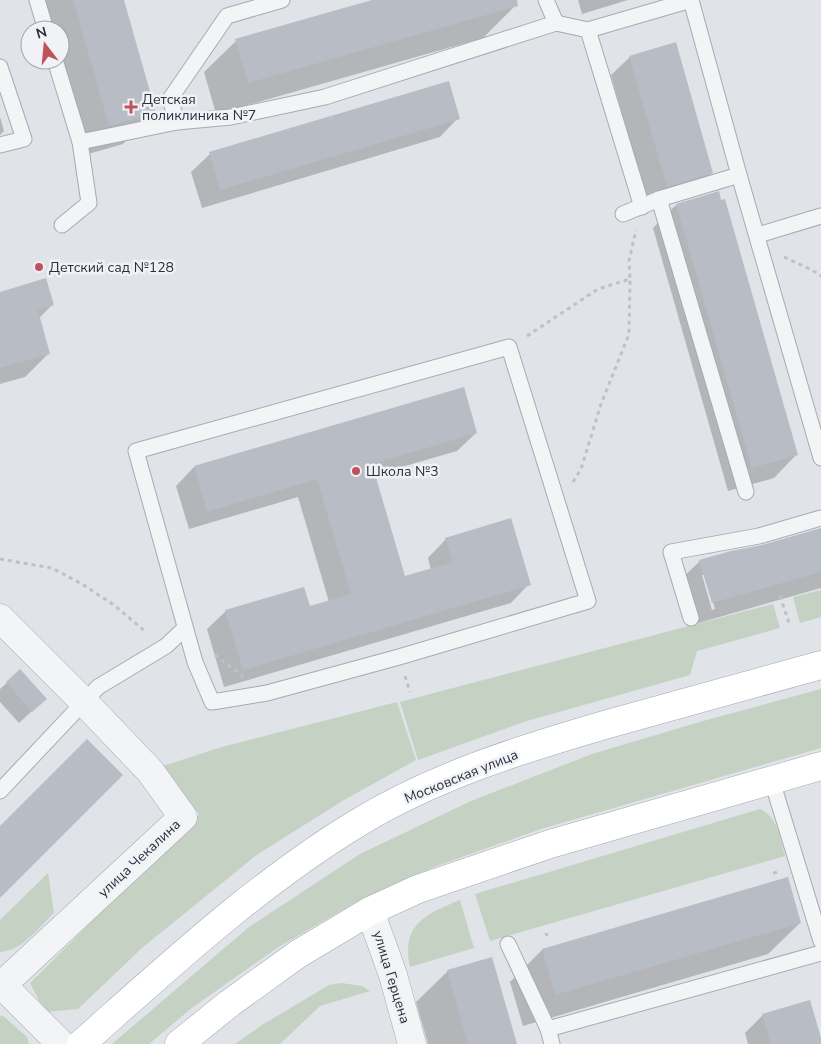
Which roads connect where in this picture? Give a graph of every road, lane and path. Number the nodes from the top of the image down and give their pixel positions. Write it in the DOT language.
graph roads {
  1 [pos="37,0"];
  2 [pos="282,0"];
  3 [pos="546,0"];
  4 [pos="691,0"];
  5 [pos="43,20"];
  6 [pos="556,23"];
  7 [pos="588,30"];
  8 [pos="0,67"];
  9 [pos="58,70"];
  10 [pos="177,122"];
  11 [pos="80,142"];
  12 [pos="0,145"];
  13 [pos="739,175"];
  14 [pos="659,200"];
  15 [pos="642,207"];
  16 [pos="623,214"];
  17 [pos="821,216"];
  18 [pos="62,225"];
  19 [pos="758,235"];
  20 [pos="821,276"];
  21 [pos="630,279"];
  22 [pos="509,347"];
  23 [pos="821,458"];
  24 [pos="746,492"];
  25 [pos="559,506"];
  26 [pos="821,518"];
  27 [pos="0,559"];
  28 [pos="780,596"];
  29 [pos="0,618"];
  30 [pos="691,618"];
  31 [pos="790,626"];
  32 [pos="185,628"];
  33 [pos="166,646"];
  34 [pos="195,662"];
  35 [pos="821,665"];
  36 [pos="267,692"];
  37 [pos="84,702"];
  38 [pos="821,766"];
  39 [pos="772,781"];
  40 [pos="0,791"];
  41 [pos="370,911"];
  42 [pos="821,941"];
  43 [pos="508,944"];
  44 [pos="821,953"];
  45 [pos="1,984"];
  46 [pos="548,1029"];
  47 [pos="62,1044"];
  48 [pos="81,1044"];
  49 [pos="179,1044"];
  50 [pos="412,1044"];
  51 [pos="552,1044"];
  1 -- 5 [label="lane"];
  2 -- 10 [label="lane"];
  3 -- 6 [label="lane"];
  4 -- 7 [label="lane"];
  4 -- 13 [label="lane"];
  6 -- 7 [label="lane"];
  6 -- 10 [label="lane"];
  7 -- 15 [label="lane"];
  8 -- 12 [label="lane"];
  9 -- 11 [label="lane"];
  10 -- 11 [label="lane"];
  11 -- 18 [label="lane"];
  13 -- 14 [label="lane"];
  13 -- 19 [label="lane"];
  14 -- 15 [label="lane"];
  14 -- 24 [label="lane"];
  15 -- 16 [label="lane"];
  15 -- 21 [label="path"];
  17 -- 19 [label="lane"];
  19 -- 20 [label="path"];
  19 -- 23 [label="lane"];
  21 -- 22 [label="path"];
  21 -- 25 [label="path"];
  22 -- 25 [label="lane"];
  22 -- 32 [label="lane"];
  25 -- 36 [label="lane"];
  26 -- 30 [label="lane"];
  27 -- 33 [label="path"];
  28 -- 31 [label="path"];
  29 -- 37 [label="street, улица Чекалина"];
  32 -- 33 [label="lane"];
  32 -- 34 [label="lane"];
  33 -- 37 [label="lane"];
  34 -- 36 [label="path"];
  34 -- 36 [label="lane"];
  35 -- 48 [label="main road, Московская улица"];
  37 -- 40 [label="lane"];
  37 -- 45 [label="street, улица Чекалина"];
  38 -- 39 [label="main road"];
  39 -- 41 [label="main road"];
  39 -- 42 [label="lane"];
  41 -- 49 [label="main road"];
  41 -- 50 [label="street, улица Герцена"];
  43 -- 46 [label="lane"];
  44 -- 46 [label="lane"];
  45 -- 47 [label="street, улица Чекалина"];
  46 -- 51 [label="lane"];
}
